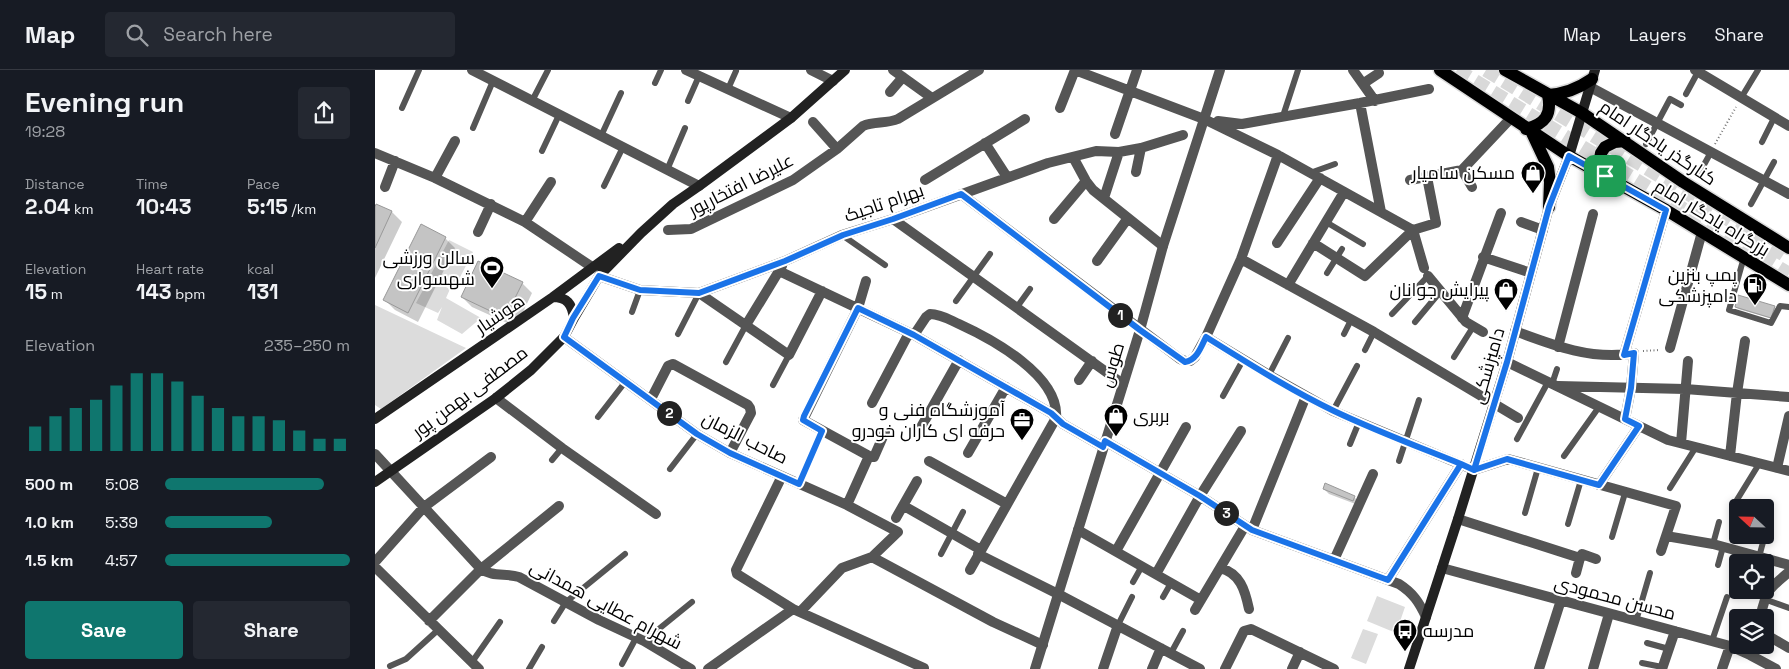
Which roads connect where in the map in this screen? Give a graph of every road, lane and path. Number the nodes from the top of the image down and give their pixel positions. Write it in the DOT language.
graph roads {
  1 [pos="419,70"];
  2 [pos="472,70"];
  3 [pos="548,70"];
  4 [pos="661,70"];
  5 [pos="686,70"];
  6 [pos="811,70"];
  7 [pos="845,70"];
  8 [pos="893,70"];
  9 [pos="979,70"];
  10 [pos="1075,70"];
  11 [pos="1137,70"];
  12 [pos="1219,70"];
  13 [pos="1298,70"];
  14 [pos="1353,70"];
  15 [pos="1440,70"];
  16 [pos="1505,70"];
  17 [pos="1697,70"];
  18 [pos="1758,70"];
  19 [pos="736,71"];
  20 [pos="1379,73"];
  21 [pos="699,76"];
  22 [pos="903,77"];
  23 [pos="1592,79"];
  24 [pos="493,81"];
  25 [pos="833,81"];
  26 [pos="655,83"];
  27 [pos="1364,84"];
  28 [pos="728,89"];
  29 [pos="1429,89"];
  30 [pos="1130,91"];
  31 [pos="890,92"];
  32 [pos="621,94"];
  33 [pos="1686,94"];
  34 [pos="1548,95"];
  35 [pos="932,98"];
  36 [pos="1741,98"];
  37 [pos="1375,100"];
  38 [pos="532,101"];
  39 [pos="688,101"];
  40 [pos="1360,103"];
  41 [pos="1681,106"];
  42 [pos="402,108"];
  43 [pos="1060,108"];
  44 [pos="1583,113"];
  45 [pos="559,114"];
  46 [pos="1283,116"];
  47 [pos="791,118"];
  48 [pos="1511,118"];
  49 [pos="1774,118"];
  50 [pos="1025,119"];
  51 [pos="1205,119"];
  52 [pos="813,122"];
  53 [pos="1657,123"];
  54 [pos="1789,126"];
  55 [pos="473,128"];
  56 [pos="685,128"];
  57 [pos="1529,131"];
  58 [pos="1115,134"];
  59 [pos="1183,135"];
  60 [pos="601,136"];
  61 [pos="455,141"];
  62 [pos="1625,141"];
  63 [pos="1762,142"];
  64 [pos="985,143"];
  65 [pos="1645,144"];
  66 [pos="623,147"];
  67 [pos="1141,148"];
  68 [pos="837,149"];
  69 [pos="542,151"];
  70 [pos="1119,152"];
  71 [pos="1711,152"];
  72 [pos="375,153"];
  73 [pos="1277,154"];
  74 [pos="1073,156"];
  75 [pos="1569,156"];
  76 [pos="395,161"];
  77 [pos="1774,162"];
  78 [pos="1335,164"];
  79 [pos="667,170"];
  80 [pos="1462,170"];
  81 [pos="1136,172"];
  82 [pos="1700,172"];
  83 [pos="1310,173"];
  84 [pos="1605,176"];
  85 [pos="1007,177"];
  86 [pos="1427,177"];
  87 [pos="435,178"];
  88 [pos="1320,178"];
  89 [pos="925,180"];
  90 [pos="1410,180"];
  91 [pos="1764,180"];
  92 [pos="1086,181"];
  93 [pos="551,182"];
  94 [pos="603,186"];
  95 [pos="699,186"];
  96 [pos="385,187"];
  97 [pos="1472,187"];
  98 [pos="1344,192"];
  99 [pos="961,194"];
  100 [pos="1789,194"];
  101 [pos="1104,198"];
  102 [pos="491,204"];
  103 [pos="1751,204"];
  104 [pos="1549,207"];
  105 [pos="1666,210"];
  106 [pos="1381,212"];
  107 [pos="1501,213"];
  108 [pos="1593,214"];
  109 [pos="1128,218"];
  110 [pos="893,219"];
  111 [pos="1054,219"];
  112 [pos="525,222"];
  113 [pos="1326,222"];
  114 [pos="1521,222"];
  115 [pos="668,230"];
  116 [pos="1413,230"];
  117 [pos="1543,230"];
  118 [pos="478,232"];
  119 [pos="1702,232"];
  120 [pos="843,235"];
  121 [pos="1313,243"];
  122 [pos="1277,244"];
  123 [pos="1363,244"];
  124 [pos="1163,246"];
  125 [pos="1342,248"];
  126 [pos="1789,248"];
  127 [pos="990,254"];
  128 [pos="1483,257"];
  129 [pos="1744,257"];
  130 [pos="1336,258"];
  131 [pos="1241,259"];
  132 [pos="785,261"];
  133 [pos="1097,261"];
  134 [pos="885,265"];
  135 [pos="595,271"];
  136 [pos="779,271"];
  137 [pos="1426,272"];
  138 [pos="1327,273"];
  139 [pos="1531,273"];
  140 [pos="974,277"];
  141 [pos="866,281"];
  142 [pos="1288,285"];
  143 [pos="1789,285"];
  144 [pos="1030,289"];
  145 [pos="640,290"];
  146 [pos="822,291"];
  147 [pos="1440,292"];
  148 [pos="699,293"];
  149 [pos="553,297"];
  150 [pos="957,301"];
  151 [pos="1017,307"];
  152 [pos="1789,307"];
  153 [pos="858,308"];
  154 [pos="632,312"];
  155 [pos="1392,314"];
  156 [pos="573,318"];
  157 [pos="1462,318"];
  158 [pos="1351,320"];
  159 [pos="1415,322"];
  160 [pos="746,325"];
  161 [pos="1473,327"];
  162 [pos="1140,330"];
  163 [pos="1515,331"];
  164 [pos="1374,332"];
  165 [pos="1483,332"];
  166 [pos="679,334"];
  167 [pos="911,334"];
  168 [pos="1344,334"];
  169 [pos="564,337"];
  170 [pos="1206,337"];
  171 [pos="1288,338"];
  172 [pos="1745,341"];
  173 [pos="1512,343"];
  174 [pos="1558,347"];
  175 [pos="1670,348"];
  176 [pos="1365,350"];
  177 [pos="1629,354"];
  178 [pos="789,355"];
  179 [pos="1454,358"];
  180 [pos="959,360"];
  181 [pos="1243,360"];
  182 [pos="1092,361"];
  183 [pos="1688,361"];
  184 [pos="726,362"];
  185 [pos="1507,362"];
  186 [pos="1357,366"];
  187 [pos="1557,369"];
  188 [pos="1269,376"];
  189 [pos="1079,380"];
  190 [pos="626,381"];
  191 [pos="1123,384"];
  192 [pos="1551,384"];
  193 [pos="773,385"];
  194 [pos="1006,387"];
  195 [pos="1631,388"];
  196 [pos="1685,389"];
  197 [pos="1737,393"];
  198 [pos="1223,396"];
  199 [pos="1306,396"];
  200 [pos="1789,397"];
  201 [pos="496,398"];
  202 [pos="651,399"];
  203 [pos="1419,400"];
  204 [pos="872,403"];
  205 [pos="1494,403"];
  206 [pos="1599,407"];
  207 [pos="1333,411"];
  208 [pos="1789,416"];
  209 [pos="598,417"];
  210 [pos="1056,418"];
  211 [pos="1518,418"];
  212 [pos="375,419"];
  213 [pos="1625,419"];
  214 [pos="1359,422"];
  215 [pos="1639,426"];
  216 [pos="1187,427"];
  217 [pos="920,429"];
  218 [pos="822,431"];
  219 [pos="1241,431"];
  220 [pos="885,432"];
  221 [pos="697,434"];
  222 [pos="1517,439"];
  223 [pos="1406,442"];
  224 [pos="1681,443"];
  225 [pos="1104,444"];
  226 [pos="1350,444"];
  227 [pos="1696,447"];
  228 [pos="563,448"];
  229 [pos="730,453"];
  230 [pos="375,454"];
  231 [pos="967,454"];
  232 [pos="869,456"];
  233 [pos="1564,456"];
  234 [pos="1730,456"];
  235 [pos="491,457"];
  236 [pos="553,460"];
  237 [pos="1399,461"];
  238 [pos="929,462"];
  239 [pos="1461,464"];
  240 [pos="1759,464"];
  241 [pos="1538,468"];
  242 [pos="1777,468"];
  243 [pos="669,469"];
  244 [pos="391,470"];
  245 [pos="1474,470"];
  246 [pos="1161,472"];
  247 [pos="1789,472"];
  248 [pos="1373,474"];
  249 [pos="782,476"];
  250 [pos="917,480"];
  251 [pos="1581,480"];
  252 [pos="375,482"];
  253 [pos="799,484"];
  254 [pos="1599,485"];
  255 [pos="1669,488"];
  256 [pos="1625,492"];
  257 [pos="1200,496"];
  258 [pos="1737,499"];
  259 [pos="1007,504"];
  260 [pos="847,505"];
  261 [pos="559,506"];
  262 [pos="904,506"];
  263 [pos="424,507"];
  264 [pos="963,512"];
  265 [pos="1525,513"];
  266 [pos="655,514"];
  267 [pos="896,518"];
  268 [pos="1458,519"];
  269 [pos="1719,522"];
  270 [pos="1568,524"];
  271 [pos="1249,528"];
  272 [pos="1078,530"];
  273 [pos="952,534"];
  274 [pos="1666,536"];
  275 [pos="1612,537"];
  276 [pos="1718,545"];
  277 [pos="1661,550"];
  278 [pos="1116,551"];
  279 [pos="980,552"];
  280 [pos="625,554"];
  281 [pos="941,554"];
  282 [pos="1749,554"];
  283 [pos="872,557"];
  284 [pos="1580,558"];
  285 [pos="1596,559"];
  286 [pos="1334,560"];
  287 [pos="1774,561"];
  288 [pos="375,562"];
  289 [pos="1718,565"];
  290 [pos="1789,565"];
  291 [pos="1142,566"];
  292 [pos="375,567"];
  293 [pos="1220,568"];
  294 [pos="1442,568"];
  295 [pos="481,569"];
  296 [pos="970,570"];
  297 [pos="1789,572"];
  298 [pos="1576,573"];
  299 [pos="1650,573"];
  300 [pos="1155,574"];
  301 [pos="1388,580"];
  302 [pos="1133,582"];
  303 [pos="1171,583"];
  304 [pos="1774,585"];
  305 [pos="1058,594"];
  306 [pos="1132,597"];
  307 [pos="1163,597"];
  308 [pos="1727,597"];
  309 [pos="1764,599"];
  310 [pos="1201,600"];
  311 [pos="1561,600"];
  312 [pos="565,602"];
  313 [pos="692,602"];
  314 [pos="1249,608"];
  315 [pos="1789,608"];
  316 [pos="1762,609"];
  317 [pos="1195,610"];
  318 [pos="796,611"];
  319 [pos="1609,614"];
  320 [pos="1426,617"];
  321 [pos="429,621"];
  322 [pos="554,621"];
  323 [pos="1636,621"];
  324 [pos="500,622"];
  325 [pos="1118,625"];
  326 [pos="438,630"];
  327 [pos="1183,631"];
  328 [pos="1675,631"];
  329 [pos="1774,639"];
  330 [pos="640,640"];
  331 [pos="1712,641"];
  332 [pos="1647,643"];
  333 [pos="1043,645"];
  334 [pos="1729,646"];
  335 [pos="542,647"];
  336 [pos="1161,648"];
  337 [pos="1789,648"];
  338 [pos="1669,649"];
  339 [pos="1729,649"];
  340 [pos="1301,652"];
  341 [pos="1171,654"];
  342 [pos="1757,654"];
  343 [pos="1642,663"];
  344 [pos="623,664"];
  345 [pos="390,666"];
  346 [pos="477,667"];
  347 [pos="925,668"];
  348 [pos="1195,668"];
  349 [pos="1662,668"];
  350 [pos="529,669"];
  351 [pos="691,669"];
  352 [pos="708,669"];
  353 [pos="1035,669"];
  354 [pos="1103,669"];
  355 [pos="1152,669"];
  356 [pos="1225,669"];
  357 [pos="1292,669"];
  358 [pos="1333,669"];
  359 [pos="1409,669"];
  360 [pos="1539,669"];
  361 [pos="1593,669"];
  362 [pos="1722,669"];
  363 [pos="1776,669"];
  1 -- 42 [label="lane"];
  2 -- 24 [label="street"];
  3 -- 38 [label="lane"];
  4 -- 26 [label="lane"];
  5 -- 21 [label="street"];
  6 -- 25 [label="street"];
  7 -- 25 [label="main road, هوشیار"];
  8 -- 22 [label="street"];
  9 -- 35 [label="street, علیرضا افتخارپور"];
  10 -- 30 [label="street"];
  10 -- 43 [label="street"];
  11 -- 30 [label="street"];
  12 -- 51 [label="street, طوس"];
  13 -- 46 [label="lane"];
  14 -- 27 [label="street"];
  15 -- 48 [label="main road, بزرگراه یادگار امام"];
  16 -- 34 [label="main road, کنارگذر یادگار امام"];
  17 -- 33 [label="lane"];
  17 -- 36 [label="street"];
  18 -- 36 [label="lane"];
  19 -- 28 [label="lane"];
  20 -- 27 [label="street"];
  21 -- 28 [label="street"];
  21 -- 39 [label="lane"];
  22 -- 31 [label="street"];
  22 -- 35 [label="street"];
  23 -- 34 [label="main road"];
  23 -- 44 [label="main road, دامپزشکی"];
  23 -- 53 [label="street"];
  24 -- 38 [label="street"];
  24 -- 55 [label="lane"];
  25 -- 47 [label="main road, هوشیار"];
  27 -- 37 [label="street"];
  28 -- 47 [label="street"];
  29 -- 37 [label="street"];
  30 -- 51 [label="street"];
  30 -- 58 [label="street"];
  32 -- 60 [label="lane"];
  34 -- 44 [label="main road, کنارگذر یادگار امام"];
  34 -- 57 [label="main road"];
  35 -- 68 [label="street, علیرضا افتخارپور"];
  36 -- 49 [label="street"];
  36 -- 71 [label="path"];
  37 -- 40 [label="street"];
  38 -- 45 [label="street"];
  40 -- 46 [label="street"];
  40 -- 106 [label="street"];
  41 -- 53 [label="lane"];
  44 -- 62 [label="main road, کنارگذر یادگار امام"];
  44 -- 75 [label="main road, دامپزشکی"];
  45 -- 60 [label="street"];
  45 -- 69 [label="lane"];
  46 -- 51 [label="street"];
  47 -- 95 [label="main road, هوشیار"];
  48 -- 57 [label="main road, بزرگراه یادگار امام"];
  48 -- 80 [label="street"];
  49 -- 54 [label="street"];
  49 -- 63 [label="lane"];
  50 -- 64 [label="street"];
  51 -- 73 [label="street"];
  51 -- 124 [label="street, طوس"];
  52 -- 68 [label="street"];
  53 -- 65 [label="lane"];
  53 -- 71 [label="street"];
  56 -- 79 [label="lane"];
  57 -- 75 [label="main road, بزرگراه یادگار امام"];
  57 -- 104 [label="main road"];
  59 -- 67 [label="street, بهرام تاجیک"];
  60 -- 66 [label="street"];
  61 -- 87 [label="street"];
  62 -- 84 [label="main road"];
  62 -- 126 [label="main road, کنارگذر یادگار امام"];
  64 -- 85 [label="street"];
  64 -- 89 [label="street"];
  66 -- 79 [label="street"];
  66 -- 94 [label="lane"];
  67 -- 70 [label="street, بهرام تاجیک"];
  67 -- 81 [label="street"];
  68 -- 115 [label="street, علیرضا افتخارپور"];
  70 -- 74 [label="street, بهرام تاجیک"];
  70 -- 101 [label="street"];
  71 -- 82 [label="lane"];
  71 -- 91 [label="street"];
  72 -- 76 [label="street, بهرام تاجیک"];
  73 -- 83 [label="street"];
  73 -- 131 [label="street"];
  74 -- 85 [label="street, بهرام تاجیک"];
  74 -- 92 [label="street"];
  75 -- 84 [label="main road, بزرگراه یادگار امام"];
  75 -- 104 [label="main road, دامپزشکی"];
  76 -- 87 [label="street, بهرام تاجیک"];
  76 -- 96 [label="street"];
  77 -- 91 [label="lane"];
  78 -- 83 [label="lane"];
  79 -- 95 [label="street"];
  80 -- 86 [label="street"];
  80 -- 97 [label="street"];
  83 -- 88 [label="street"];
  84 -- 105 [label="main road, بزرگراه یادگار امام"];
  85 -- 99 [label="street, بهرام تاجیک"];
  86 -- 90 [label="street"];
  86 -- 116 [label="street"];
  87 -- 102 [label="street, بهرام تاجیک"];
  88 -- 98 [label="street"];
  88 -- 122 [label="street"];
  91 -- 100 [label="street"];
  91 -- 103 [label="lane"];
  92 -- 101 [label="street"];
  92 -- 111 [label="street"];
  93 -- 112 [label="street"];
  95 -- 135 [label="main road, هوشیار"];
  98 -- 106 [label="street"];
  98 -- 113 [label="street"];
  99 -- 110 [label="street, بهرام تاجیک"];
  99 -- 162 [label="street"];
  101 -- 109 [label="street"];
  102 -- 112 [label="street, بهرام تاجیک"];
  102 -- 118 [label="street"];
  104 -- 117 [label="main road, دامپزشکی"];
  105 -- 119 [label="main road, بزرگراه یادگار امام"];
  105 -- 177 [label="street"];
  106 -- 116 [label="street"];
  107 -- 128 [label="street"];
  108 -- 174 [label="street"];
  109 -- 124 [label="street"];
  109 -- 133 [label="street"];
  110 -- 120 [label="street, بهرام تاجیک"];
  110 -- 140 [label="street"];
  112 -- 135 [label="street, بهرام تاجیک"];
  113 -- 121 [label="street"];
  113 -- 123 [label="lane"];
  114 -- 117 [label="street"];
  116 -- 130 [label="street"];
  116 -- 137 [label="street"];
  117 -- 139 [label="main road, دامپزشکی"];
  119 -- 129 [label="main road, بزرگراه یادگار امام"];
  119 -- 175 [label="street"];
  120 -- 132 [label="street, بهرام تاجیک"];
  120 -- 134 [label="lane"];
  121 -- 130 [label="street"];
  121 -- 142 [label="street"];
  124 -- 162 [label="street, طوس"];
  125 -- 130 [label="lane"];
  127 -- 140 [label="lane"];
  128 -- 139 [label="street"];
  128 -- 157 [label="street"];
  129 -- 143 [label="main road, بزرگراه یادگار امام"];
  129 -- 152 [label="lane"];
  130 -- 138 [label="lane"];
  131 -- 142 [label="street"];
  131 -- 170 [label="street"];
  132 -- 136 [label="street"];
  132 -- 148 [label="street, بهرام تاجیک"];
  135 -- 145 [label="street, بهرام تاجیک"];
  135 -- 149 [label="main road, هوشیار"];
  135 -- 156 [label="main road, مصطفی بهمن پور"];
  136 -- 146 [label="street"];
  136 -- 160 [label="street"];
  137 -- 147 [label="street"];
  137 -- 155 [label="lane"];
  139 -- 163 [label="main road, دامپزشکی"];
  140 -- 150 [label="lane"];
  140 -- 151 [label="street"];
  141 -- 153 [label="street"];
  142 -- 158 [label="street"];
  144 -- 151 [label="lane"];
  145 -- 148 [label="street, بهرام تاجیک"];
  145 -- 154 [label="lane"];
  146 -- 153 [label="street"];
  146 -- 178 [label="street"];
  147 -- 157 [label="street"];
  147 -- 159 [label="lane"];
  148 -- 160 [label="street"];
  148 -- 166 [label="lane"];
  149 -- 156 [label="main road"];
  149 -- 212 [label="main road, هوشیار"];
  151 -- 182 [label="street"];
  153 -- 167 [label="street"];
  153 -- 218 [label="street"];
  156 -- 169 [label="main road, مصطفی بهمن پور"];
  157 -- 161 [label="street"];
  158 -- 164 [label="street"];
  158 -- 168 [label="lane"];
  160 -- 178 [label="street"];
  160 -- 184 [label="lane"];
  161 -- 165 [label="street"];
  161 -- 179 [label="lane"];
  162 -- 170 [label="street"];
  162 -- 191 [label="street, طوس"];
  163 -- 173 [label="main road, دامپزشکی"];
  163 -- 174 [label="street"];
  164 -- 176 [label="lane"];
  164 -- 205 [label="street"];
  165 -- 173 [label="path"];
  167 -- 180 [label="street"];
  167 -- 204 [label="street"];
  167 -- 210 [label="street"];
  169 -- 190 [label="street, صاحب الزمان"];
  169 -- 201 [label="main road, مصطفی بهمن پور"];
  170 -- 181 [label="street"];
  171 -- 188 [label="lane"];
  172 -- 197 [label="street"];
  173 -- 185 [label="main road, دامپزشکی"];
  174 -- 177 [label="street"];
  175 -- 177 [label="path"];
  177 -- 195 [label="street"];
  178 -- 193 [label="lane"];
  180 -- 194 [label="street"];
  180 -- 217 [label="street"];
  181 -- 188 [label="street"];
  181 -- 198 [label="lane"];
  182 -- 189 [label="street"];
  182 -- 191 [label="street"];
  183 -- 196 [label="street"];
  185 -- 192 [label="street"];
  185 -- 205 [label="main road, دامپزشکی"];
  186 -- 207 [label="lane"];
  187 -- 192 [label="lane"];
  188 -- 199 [label="street"];
  190 -- 202 [label="street, صاحب الزمان"];
  190 -- 209 [label="lane"];
  191 -- 225 [label="street, طوس"];
  192 -- 195 [label="street"];
  192 -- 206 [label="street"];
  192 -- 222 [label="lane"];
  194 -- 210 [label="street"];
  194 -- 231 [label="street"];
  195 -- 196 [label="street"];
  195 -- 213 [label="street"];
  196 -- 197 [label="street"];
  196 -- 224 [label="street"];
  197 -- 200 [label="street"];
  197 -- 234 [label="street"];
  199 -- 207 [label="street"];
  199 -- 271 [label="street"];
  201 -- 228 [label="street"];
  201 -- 244 [label="main road, مصطفی بهمن پور"];
  202 -- 221 [label="street, صاحب الزمان"];
  202 -- 229 [label="street"];
  203 -- 223 [label="lane"];
  205 -- 211 [label="street"];
  205 -- 245 [label="main road, دامپزشکی"];
  206 -- 213 [label="street"];
  206 -- 233 [label="lane"];
  207 -- 214 [label="street"];
  208 -- 242 [label="street"];
  210 -- 225 [label="street"];
  210 -- 259 [label="street"];
  213 -- 215 [label="street"];
  214 -- 223 [label="street"];
  214 -- 226 [label="lane"];
  215 -- 224 [label="street"];
  215 -- 254 [label="street"];
  216 -- 246 [label="street"];
  218 -- 232 [label="street"];
  218 -- 253 [label="lane"];
  219 -- 257 [label="street"];
  220 -- 232 [label="street"];
  221 -- 229 [label="street, صاحب الزمان"];
  221 -- 243 [label="lane"];
  223 -- 237 [label="lane"];
  223 -- 239 [label="street"];
  224 -- 227 [label="street"];
  225 -- 246 [label="street"];
  225 -- 272 [label="street, طوس"];
  227 -- 234 [label="street"];
  227 -- 255 [label="lane"];
  228 -- 236 [label="lane"];
  228 -- 266 [label="street"];
  229 -- 249 [label="street, صاحب الزمان"];
  230 -- 244 [label="street"];
  232 -- 260 [label="street"];
  234 -- 240 [label="street"];
  235 -- 263 [label="street"];
  238 -- 259 [label="street"];
  239 -- 245 [label="street"];
  239 -- 301 [label="street"];
  240 -- 242 [label="street"];
  240 -- 258 [label="lane"];
  241 -- 245 [label="street"];
  241 -- 251 [label="street"];
  241 -- 265 [label="lane"];
  242 -- 247 [label="street"];
  244 -- 252 [label="main road, مصطفی بهمن پور"];
  244 -- 263 [label="street"];
  245 -- 268 [label="main road, دامپزشکی"];
  246 -- 257 [label="street"];
  246 -- 278 [label="street"];
  248 -- 286 [label="street"];
  249 -- 253 [label="street, صاحب الزمان"];
  249 -- 318 [label="street"];
  250 -- 262 [label="street"];
  251 -- 254 [label="street"];
  251 -- 270 [label="lane"];
  253 -- 260 [label="street, صاحب الزمان"];
  254 -- 256 [label="street"];
  256 -- 274 [label="street"];
  256 -- 275 [label="lane"];
  257 -- 271 [label="street"];
  257 -- 300 [label="street"];
  259 -- 279 [label="street"];
  260 -- 283 [label="street, صاحب الزمان"];
  261 -- 295 [label="street"];
  262 -- 267 [label="street"];
  262 -- 273 [label="street"];
  263 -- 288 [label="street"];
  263 -- 295 [label="street"];
  264 -- 273 [label="lane"];
  268 -- 284 [label="street"];
  268 -- 294 [label="main road, دامپزشکی"];
  269 -- 276 [label="lane"];
  271 -- 286 [label="street"];
  271 -- 293 [label="street"];
  272 -- 278 [label="street"];
  272 -- 305 [label="street, طوس"];
  273 -- 279 [label="street"];
  273 -- 281 [label="lane"];
  274 -- 276 [label="street"];
  274 -- 277 [label="street"];
  276 -- 282 [label="street"];
  276 -- 289 [label="lane"];
  278 -- 291 [label="street"];
  279 -- 296 [label="street"];
  279 -- 305 [label="street"];
  280 -- 312 [label="lane"];
  283 -- 318 [label="street"];
  283 -- 333 [label="street"];
  284 -- 285 [label="street"];
  284 -- 298 [label="street"];
  286 -- 301 [label="street"];
  287 -- 290 [label="street"];
  291 -- 300 [label="street"];
  291 -- 302 [label="lane"];
  292 -- 321 [label="street"];
  293 -- 310 [label="street"];
  293 -- 314 [label="street"];
  294 -- 311 [label="street, محسن محمودی"];
  294 -- 320 [label="main road, دامپزشکی"];
  295 -- 312 [label="street, شهرام عطایی همدانی"];
  295 -- 321 [label="street"];
  297 -- 304 [label="street"];
  299 -- 323 [label="lane"];
  300 -- 303 [label="street"];
  301 -- 320 [label="street"];
  303 -- 307 [label="lane"];
  303 -- 310 [label="street"];
  305 -- 325 [label="street"];
  305 -- 333 [label="street, طوس"];
  306 -- 325 [label="lane"];
  308 -- 331 [label="lane"];
  309 -- 315 [label="lane"];
  309 -- 316 [label="street"];
  310 -- 317 [label="street"];
  311 -- 319 [label="street, محسن محمودی"];
  311 -- 360 [label="street"];
  312 -- 322 [label="lane"];
  312 -- 330 [label="street, شهرام عطایی همدانی"];
  313 -- 330 [label="lane"];
  318 -- 347 [label="street"];
  318 -- 352 [label="street"];
  319 -- 323 [label="street, محسن محمودی"];
  319 -- 361 [label="street"];
  320 -- 359 [label="main road, دامپزشکی"];
  321 -- 326 [label="street"];
  323 -- 328 [label="street, محسن محمودی"];
  324 -- 346 [label="lane"];
  325 -- 336 [label="street"];
  325 -- 354 [label="street"];
  326 -- 345 [label="lane"];
  326 -- 346 [label="street"];
  327 -- 341 [label="lane"];
  328 -- 331 [label="street, محسن محمودی"];
  328 -- 338 [label="street"];
  329 -- 337 [label="street"];
  330 -- 344 [label="lane"];
  330 -- 351 [label="street, شهرام عطایی همدانی"];
  331 -- 334 [label="street, محسن محمودی"];
  332 -- 338 [label="lane"];
  333 -- 353 [label="street, طوس"];
  335 -- 350 [label="lane"];
  336 -- 341 [label="street"];
  336 -- 355 [label="street"];
  338 -- 349 [label="street"];
  339 -- 362 [label="street"];
  340 -- 356 [label="street"];
  340 -- 357 [label="street"];
  340 -- 358 [label="street"];
  341 -- 348 [label="street"];
  342 -- 363 [label="street, محسن محمودی"];
  343 -- 349 [label="lane"];
}
